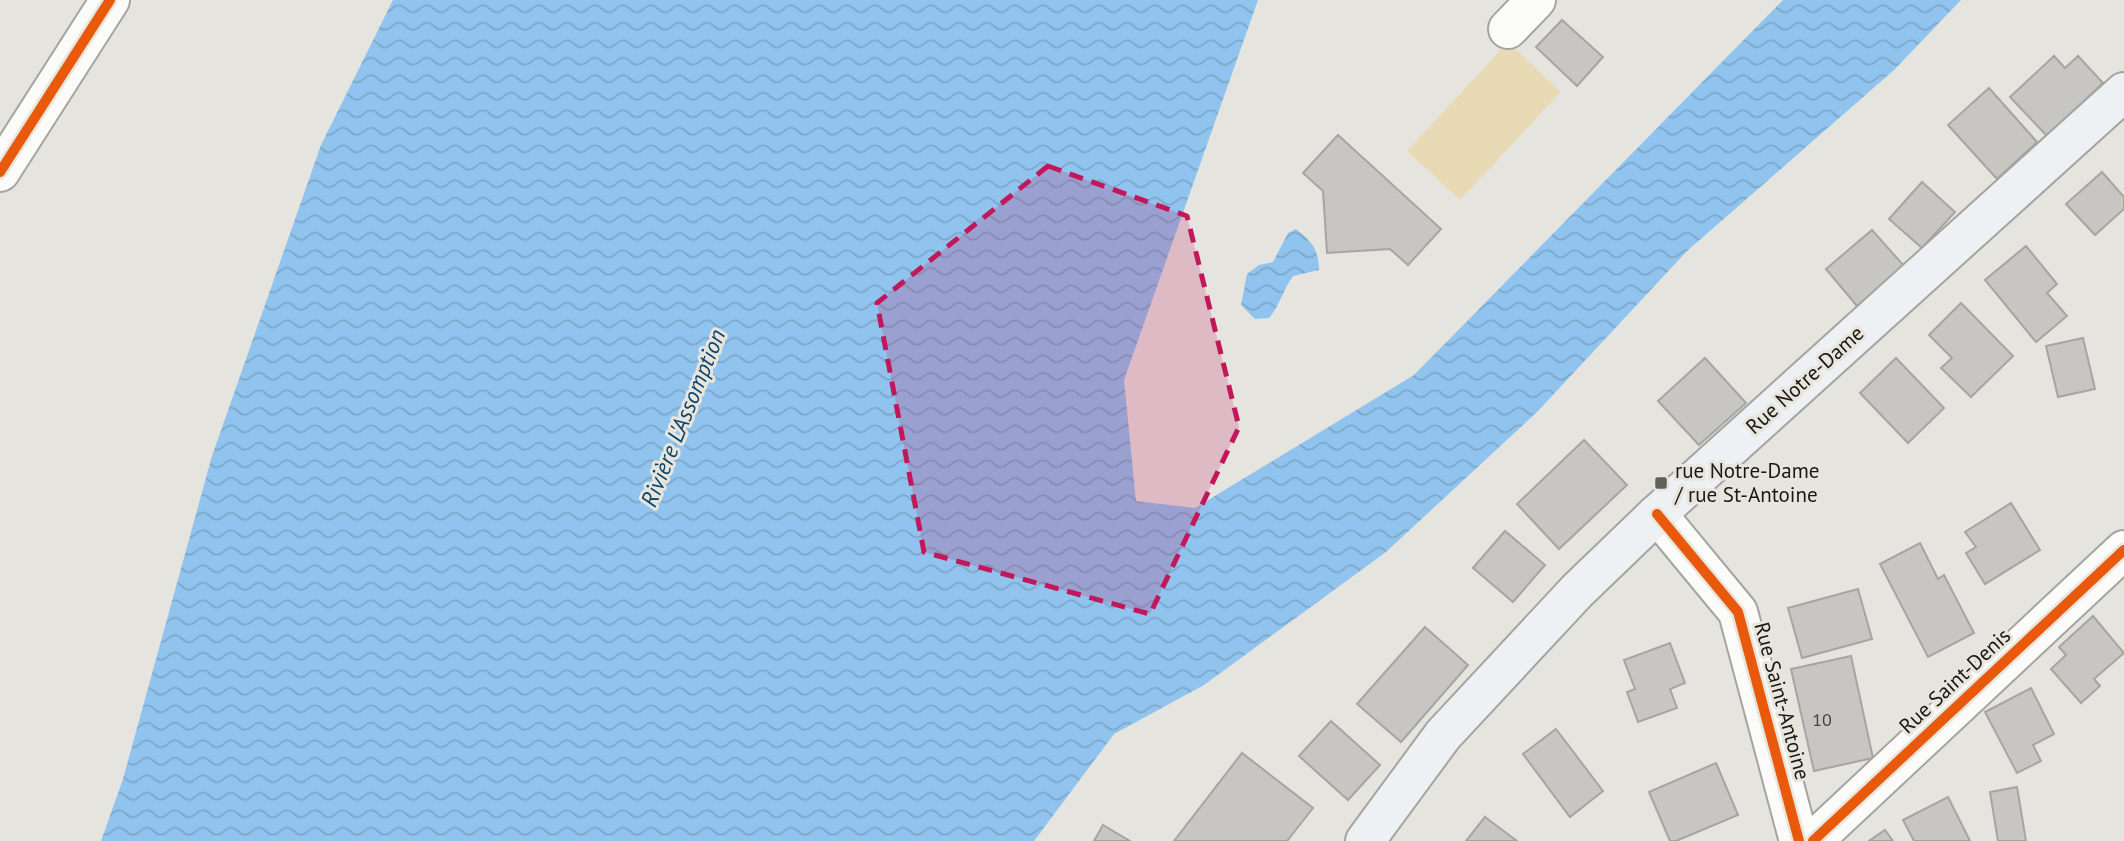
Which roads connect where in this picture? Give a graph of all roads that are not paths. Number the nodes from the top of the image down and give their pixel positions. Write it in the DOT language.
graph roads {
  1 [pos="110,0"];
  2 [pos="1536,0"];
  3 [pos="1508,29"];
  4 [pos="2124,92"];
  5 [pos="0,172"];
  6 [pos="1657,514"];
  7 [pos="2124,550"];
  8 [pos="1365,841"];
  9 [pos="1799,841"];
  10 [pos="1813,841"];
  1 -- 5 [label="street"];
  2 -- 3 [label="street"];
  4 -- 6 [label="main road, Rue Notre-Dame"];
  6 -- 8 [label="main road, Rue Notre-Dame"];
  6 -- 9 [label="street, Rue Saint-Antoine"];
  7 -- 10 [label="street, Rue Saint-Denis"];
}
